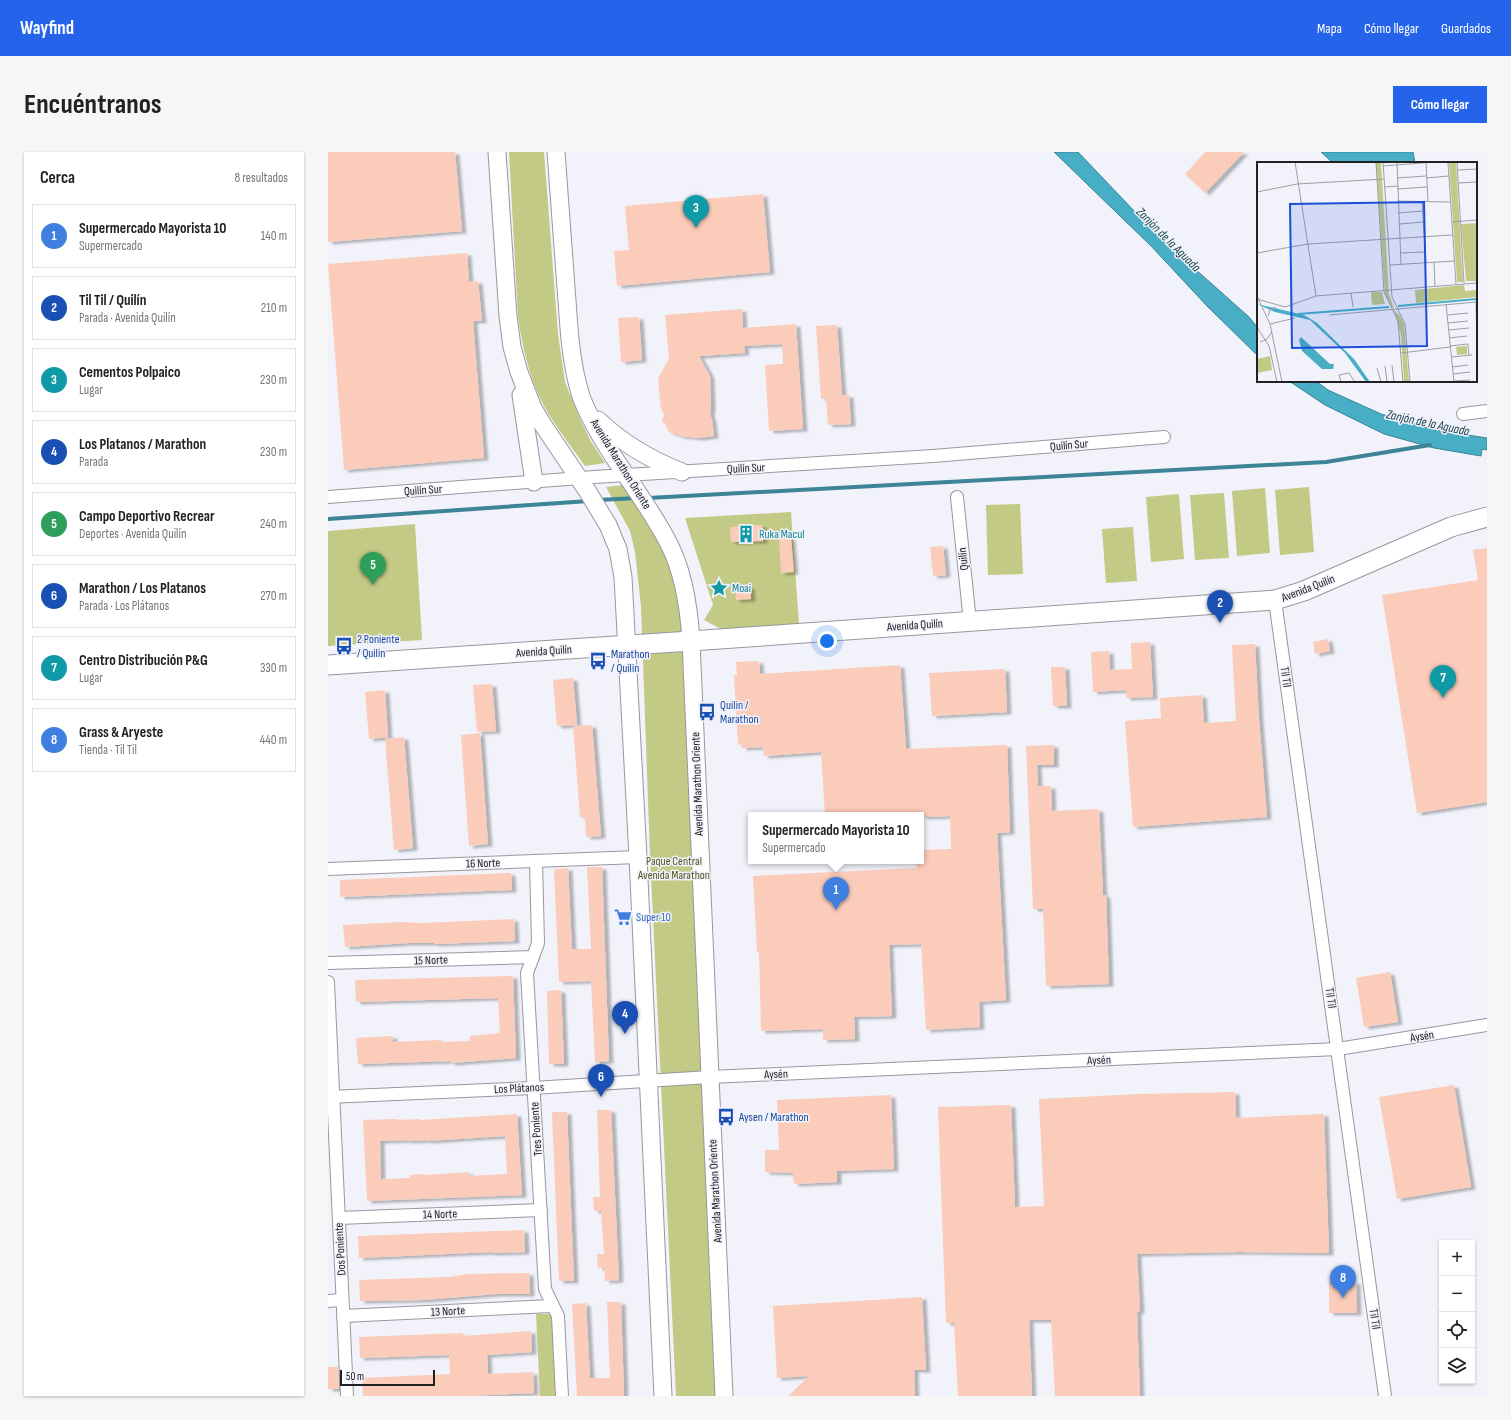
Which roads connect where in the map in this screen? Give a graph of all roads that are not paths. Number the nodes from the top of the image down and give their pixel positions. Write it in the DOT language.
graph roads {
  1 [pos="497,152"];
  2 [pos="556,152"];
  3 [pos="519,372"];
  4 [pos="588,411"];
  5 [pos="1487,411"];
  6 [pos="1463,414"];
  7 [pos="1164,437"];
  8 [pos="682,472"];
  9 [pos="578,478"];
  10 [pos="630,481"];
  11 [pos="534,482"];
  12 [pos="328,497"];
  13 [pos="957,497"];
  14 [pos="1487,517"];
  15 [pos="1275,600"];
  16 [pos="970,622"];
  17 [pos="691,641"];
  18 [pos="628,645"];
  19 [pos="328,665"];
  20 [pos="638,857"];
  21 [pos="536,861"];
  22 [pos="328,869"];
  23 [pos="533,957"];
  24 [pos="328,963"];
  25 [pos="328,982"];
  26 [pos="1487,1025"];
  27 [pos="1338,1050"];
  28 [pos="710,1077"];
  29 [pos="648,1081"];
  30 [pos="533,1088"];
  31 [pos="331,1097"];
  32 [pos="333,1202"];
  33 [pos="541,1210"];
  34 [pos="339,1218"];
  35 [pos="342,1300"];
  36 [pos="328,1301"];
  37 [pos="552,1306"];
  38 [pos="343,1316"];
  39 [pos="347,1396"];
  40 [pos="562,1396"];
  41 [pos="663,1396"];
  42 [pos="724,1396"];
  43 [pos="1385,1396"];
  1 -- 3 [label="main road"];
  2 -- 4 [label="main road, Avenida Marathon Oriente"];
  3 -- 9 [label="main road"];
  3 -- 11 [label="main road"];
  4 -- 8 [label="main road"];
  4 -- 10 [label="main road, Avenida Marathon Oriente"];
  5 -- 6 [label="street"];
  7 -- 8 [label="street, Quilín Sur"];
  8 -- 10 [label="street, Quilín Sur"];
  9 -- 10 [label="street, Quilín Sur"];
  9 -- 11 [label="street, Quilín Sur"];
  9 -- 18 [label="main road"];
  10 -- 17 [label="main road, Avenida Marathon Oriente"];
  11 -- 12 [label="street, Quilín Sur"];
  13 -- 16 [label="street, Quilín"];
  14 -- 15 [label="main road, Avenida Quilín"];
  15 -- 16 [label="main road, Avenida Quilín"];
  15 -- 27 [label="street, Til Til"];
  16 -- 17 [label="main road, Avenida Quilín"];
  17 -- 18 [label="main road, Avenida Quilín"];
  17 -- 28 [label="main road, Avenida Marathon Oriente"];
  18 -- 19 [label="main road, Avenida Quilín"];
  18 -- 20 [label="main road"];
  20 -- 21 [label="street, 16 Norte"];
  20 -- 29 [label="main road"];
  21 -- 22 [label="street, 16 Norte"];
  21 -- 23 [label="street, Tres Poniente"];
  23 -- 24 [label="street, 15 Norte"];
  23 -- 30 [label="street, Tres Poniente"];
  25 -- 31 [label="street, Dos Poniente"];
  26 -- 27 [label="street, Aysén"];
  27 -- 28 [label="street, Aysén"];
  27 -- 43 [label="street, Til Til"];
  28 -- 29 [label="street, Los Plátanos"];
  28 -- 42 [label="main road, Avenida Marathon Oriente"];
  29 -- 30 [label="street, Los Plátanos"];
  29 -- 41 [label="main road"];
  30 -- 31 [label="street, Los Plátanos"];
  30 -- 33 [label="street, Tres Poniente"];
  31 -- 32 [label="street, Dos Poniente"];
  32 -- 34 [label="street, Dos Poniente"];
  33 -- 34 [label="street, 14 Norte"];
  33 -- 37 [label="street, Tres Poniente"];
  34 -- 35 [label="street, Dos Poniente"];
  35 -- 36 [label="street"];
  35 -- 38 [label="street, Dos Poniente"];
  37 -- 38 [label="street, 13 Norte"];
  37 -- 40 [label="street, Tres Poniente"];
  38 -- 39 [label="street, Dos Poniente"];
}
